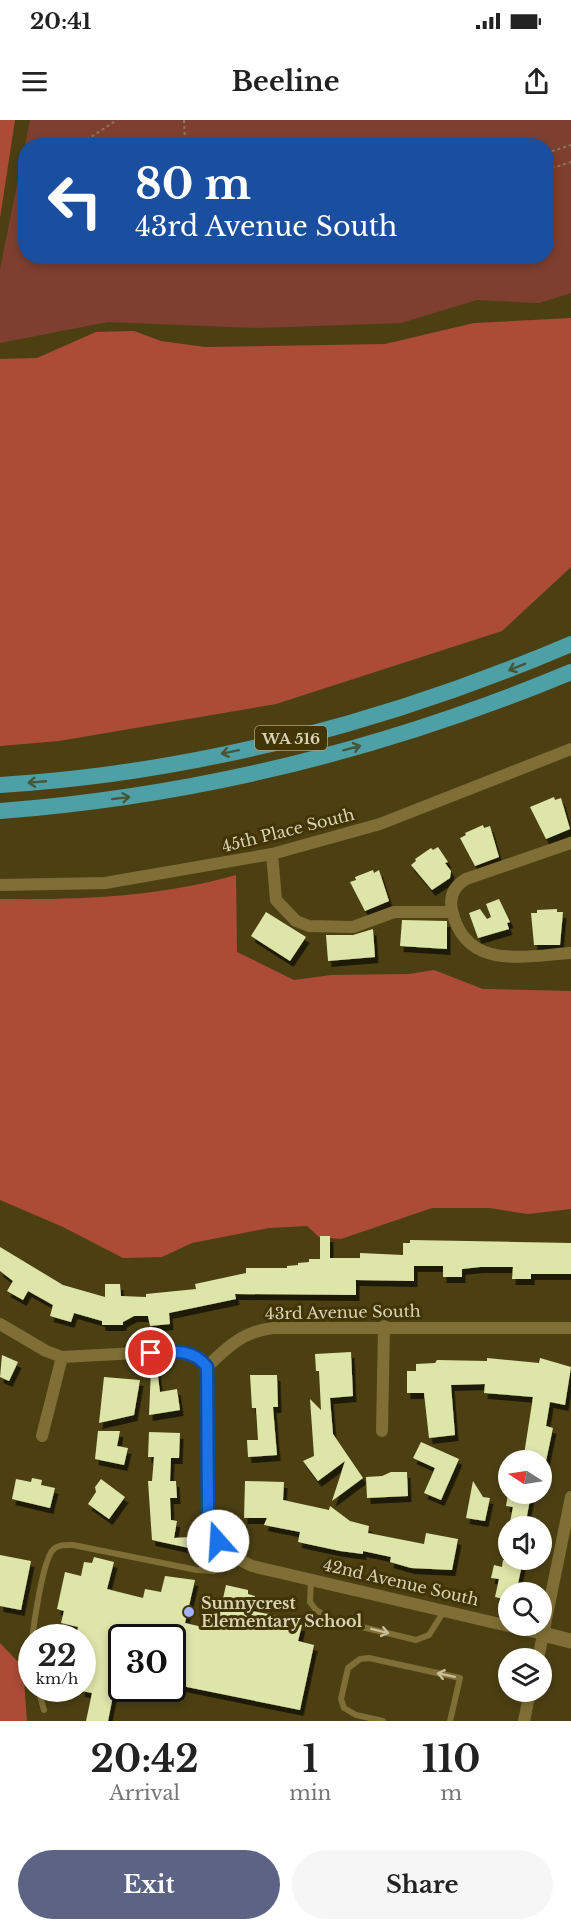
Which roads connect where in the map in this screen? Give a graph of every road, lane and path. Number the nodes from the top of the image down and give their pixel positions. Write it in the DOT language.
graph roads {
  1 [pos="117,120"];
  2 [pos="184,120"];
  3 [pos="90,138"];
  4 [pos="185,138"];
  5 [pos="571,145"];
  6 [pos="554,150"];
  7 [pos="571,162"];
  8 [pos="554,167"];
  9 [pos="571,644"];
  10 [pos="571,672"];
  11 [pos="571,749"];
  12 [pos="0,785"];
  13 [pos="0,811"];
  14 [pos="571,843"];
  15 [pos="272,854"];
  16 [pos="0,885"];
  17 [pos="453,912"];
  18 [pos="571,953"];
  19 [pos="0,1324"];
  20 [pos="384,1326"];
  21 [pos="571,1329"];
  22 [pos="62,1357"];
  23 [pos="207,1367"];
  24 [pos="382,1431"];
  25 [pos="42,1436"];
  26 [pos="571,1497"];
  27 [pos="238,1561"];
  28 [pos="311,1580"];
  29 [pos="552,1590"];
  30 [pos="444,1611"];
  31 [pos="34,1624"];
  32 [pos="498,1624"];
  33 [pos="551,1636"];
  34 [pos="571,1641"];
  35 [pos="42,1702"];
  36 [pos="528,1702"];
  37 [pos="44,1710"];
  38 [pos="383,1721"];
  39 [pos="450,1721"];
  40 [pos="524,1721"];
  1 -- 3 [label="path"];
  2 -- 4 [label="path"];
  5 -- 6 [label="path"];
  7 -- 8 [label="path"];
  9 -- 12 [label="highway, WA 516, one-way"];
  13 -- 10 [label="highway, WA 516, one-way"];
  11 -- 15 [label="street, 45th Place South"];
  14 -- 17 [label="street"];
  15 -- 16 [label="street, 45th Place South"];
  15 -- 17 [label="street"];
  17 -- 18 [label="street"];
  19 -- 22 [label="street"];
  20 -- 21 [label="street, 43rd Avenue South"];
  20 -- 23 [label="street, 43rd Avenue South"];
  20 -- 24 [label="street"];
  22 -- 23 [label="street"];
  22 -- 25 [label="street"];
  23 -- 27 [label="street, 42nd Avenue South"];
  26 -- 29 [label="street"];
  27 -- 28 [label="street, 42nd Avenue South"];
  27 -- 31 [label="lane"];
  28 -- 30 [label="street, 42nd Avenue South"];
  28 -- 30 [label="lane, one-way"];
  30 -- 32 [label="street, 42nd Avenue South"];
  33 -- 34 [label="street, 42nd Avenue South"];
  35 -- 37 [label="lane"];
  36 -- 40 [label="street"];
  39 -- 38 [label="lane, one-way"];
}
